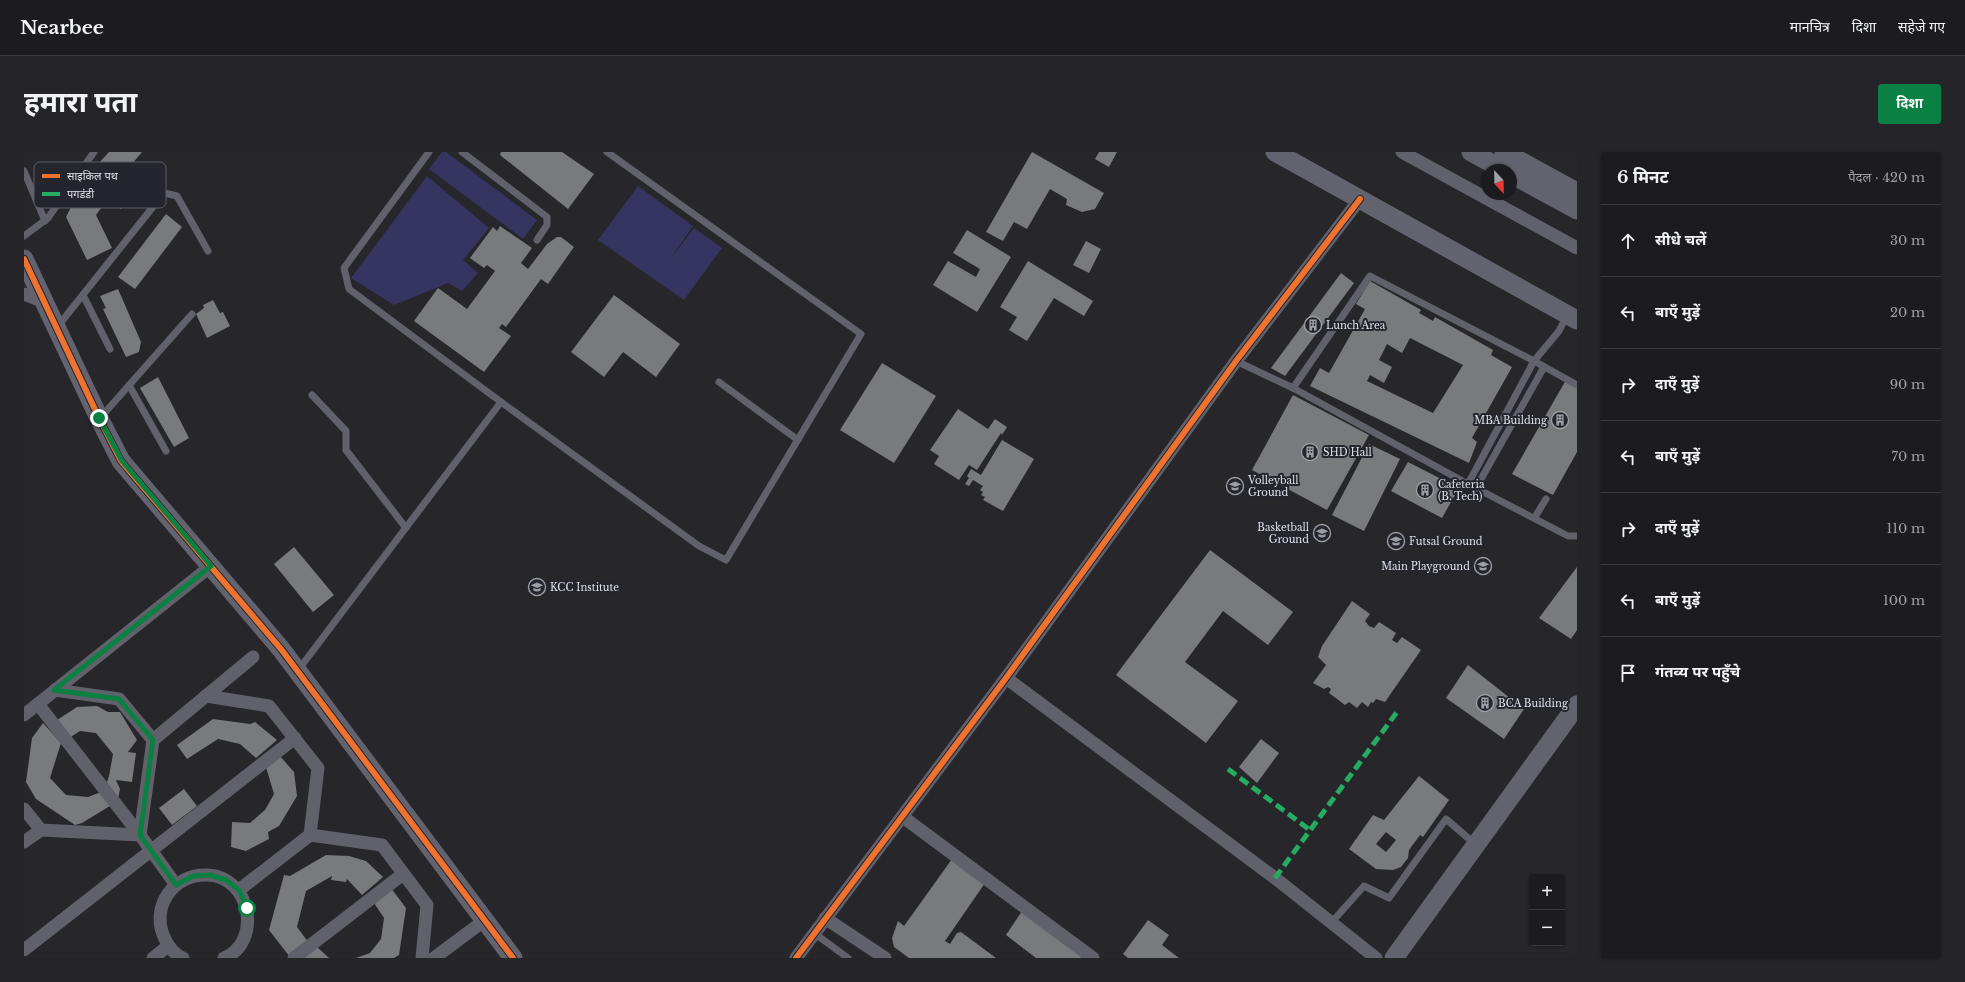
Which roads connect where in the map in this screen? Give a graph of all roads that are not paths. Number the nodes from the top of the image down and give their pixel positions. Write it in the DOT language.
graph roads {
  1 [pos="94,152"];
  2 [pos="429,152"];
  3 [pos="462,152"];
  4 [pos="607,152"];
  5 [pos="1275,152"];
  6 [pos="1402,152"];
  7 [pos="1471,152"];
  8 [pos="1504,152"];
  9 [pos="87,162"];
  10 [pos="1493,164"];
  11 [pos="24,171"];
  12 [pos="1517,177"];
  13 [pos="1577,192"];
  14 [pos="166,193"];
  15 [pos="34,195"];
  16 [pos="1360,199"];
  17 [pos="40,208"];
  18 [pos="54,208"];
  19 [pos="152,208"];
  20 [pos="1577,210"];
  21 [pos="45,221"];
  22 [pos="24,236"];
  23 [pos="537,240"];
  24 [pos="1577,248"];
  25 [pos="208,252"];
  26 [pos="24,259"];
  27 [pos="24,294"];
  28 [pos="83,295"];
  29 [pos="44,302"];
  30 [pos="192,314"];
  31 [pos="1572,318"];
  32 [pos="56,328"];
  33 [pos="110,348"];
  34 [pos="1236,361"];
  35 [pos="1534,361"];
  36 [pos="1544,367"];
  37 [pos="718,382"];
  38 [pos="129,385"];
  39 [pos="1577,385"];
  40 [pos="1293,388"];
  41 [pos="312,395"];
  42 [pos="501,402"];
  43 [pos="99,418"];
  44 [pos="798,440"];
  45 [pos="166,451"];
  46 [pos="1468,484"];
  47 [pos="1476,488"];
  48 [pos="1546,499"];
  49 [pos="1535,517"];
  50 [pos="406,528"];
  51 [pos="1577,536"];
  52 [pos="211,566"];
  53 [pos="253,657"];
  54 [pos="297,671"];
  55 [pos="1006,678"];
  56 [pos="54,690"];
  57 [pos="206,696"];
  58 [pos="38,704"];
  59 [pos="1577,705"];
  60 [pos="24,714"];
  61 [pos="294,738"];
  62 [pos="153,740"];
  63 [pos="24,809"];
  64 [pos="903,817"];
  65 [pos="41,830"];
  66 [pos="140,835"];
  67 [pos="310,835"];
  68 [pos="24,842"];
  69 [pos="1476,845"];
  70 [pos="151,850"];
  71 [pos="403,874"];
  72 [pos="176,885"];
  73 [pos="239,890"];
  74 [pos="825,918"];
  75 [pos="485,920"];
  76 [pos="1330,923"];
  77 [pos="814,933"];
  78 [pos="168,946"];
  79 [pos="24,950"];
  80 [pos="229,957"];
  81 [pos="152,958"];
  82 [pos="184,958"];
  83 [pos="294,958"];
  84 [pos="422,958"];
  85 [pos="434,958"];
  86 [pos="513,958"];
  87 [pos="796,958"];
  88 [pos="848,958"];
  89 [pos="885,958"];
  90 [pos="1093,958"];
  91 [pos="1376,958"];
  92 [pos="1394,958"];
  1 -- 9 [label="lane"];
  2 -- 42 [label="lane"];
  3 -- 23 [label="lane"];
  4 -- 44 [label="lane"];
  5 -- 16 [label="street"];
  6 -- 24 [label="street"];
  7 -- 10 [label="street"];
  8 -- 13 [label="street"];
  11 -- 15 [label="lane"];
  12 -- 20 [label="street"];
  14 -- 25 [label="lane"];
  16 -- 31 [label="street"];
  16 -- 34 [label="street"];
  17 -- 21 [label="lane"];
  18 -- 21 [label="lane"];
  19 -- 28 [label="lane"];
  21 -- 22 [label="lane"];
  26 -- 29 [label="street"];
  27 -- 29 [label="street"];
  28 -- 32 [label="lane"];
  28 -- 33 [label="lane"];
  29 -- 32 [label="street"];
  30 -- 38 [label="lane"];
  31 -- 35 [label="lane"];
  32 -- 43 [label="street"];
  34 -- 40 [label="lane"];
  34 -- 55 [label="street"];
  35 -- 36 [label="lane"];
  35 -- 40 [label="lane"];
  35 -- 46 [label="lane"];
  36 -- 39 [label="lane"];
  36 -- 47 [label="lane"];
  37 -- 44 [label="lane"];
  38 -- 43 [label="lane"];
  38 -- 45 [label="lane"];
  40 -- 46 [label="lane"];
  41 -- 50 [label="lane"];
  42 -- 44 [label="lane"];
  42 -- 50 [label="lane"];
  43 -- 52 [label="street"];
  46 -- 47 [label="lane"];
  47 -- 49 [label="lane"];
  48 -- 49 [label="lane"];
  49 -- 51 [label="lane"];
  50 -- 54 [label="lane"];
  52 -- 54 [label="street"];
  52 -- 56 [label="street"];
  53 -- 57 [label="street"];
  54 -- 75 [label="street"];
  55 -- 64 [label="street"];
  55 -- 76 [label="street"];
  56 -- 58 [label="street"];
  56 -- 62 [label="street"];
  57 -- 61 [label="street"];
  57 -- 62 [label="street"];
  58 -- 60 [label="street"];
  58 -- 66 [label="street"];
  59 -- 69 [label="street"];
  61 -- 67 [label="street"];
  61 -- 70 [label="street"];
  62 -- 66 [label="street"];
  63 -- 65 [label="street"];
  64 -- 74 [label="street"];
  64 -- 90 [label="street"];
  65 -- 66 [label="street"];
  65 -- 68 [label="street"];
  66 -- 70 [label="street"];
  67 -- 71 [label="street"];
  67 -- 73 [label="street"];
  69 -- 76 [label="lane"];
  69 -- 92 [label="street"];
  70 -- 72 [label="street"];
  70 -- 79 [label="street"];
  71 -- 83 [label="street"];
  71 -- 84 [label="street"];
  72 -- 73 [label="street"];
  72 -- 78 [label="street"];
  73 -- 80 [label="street"];
  74 -- 77 [label="street"];
  74 -- 89 [label="street"];
  75 -- 85 [label="street"];
  75 -- 86 [label="street"];
  76 -- 91 [label="street"];
  77 -- 87 [label="street"];
  77 -- 88 [label="lane"];
  78 -- 81 [label="street"];
  78 -- 82 [label="street"];
}
